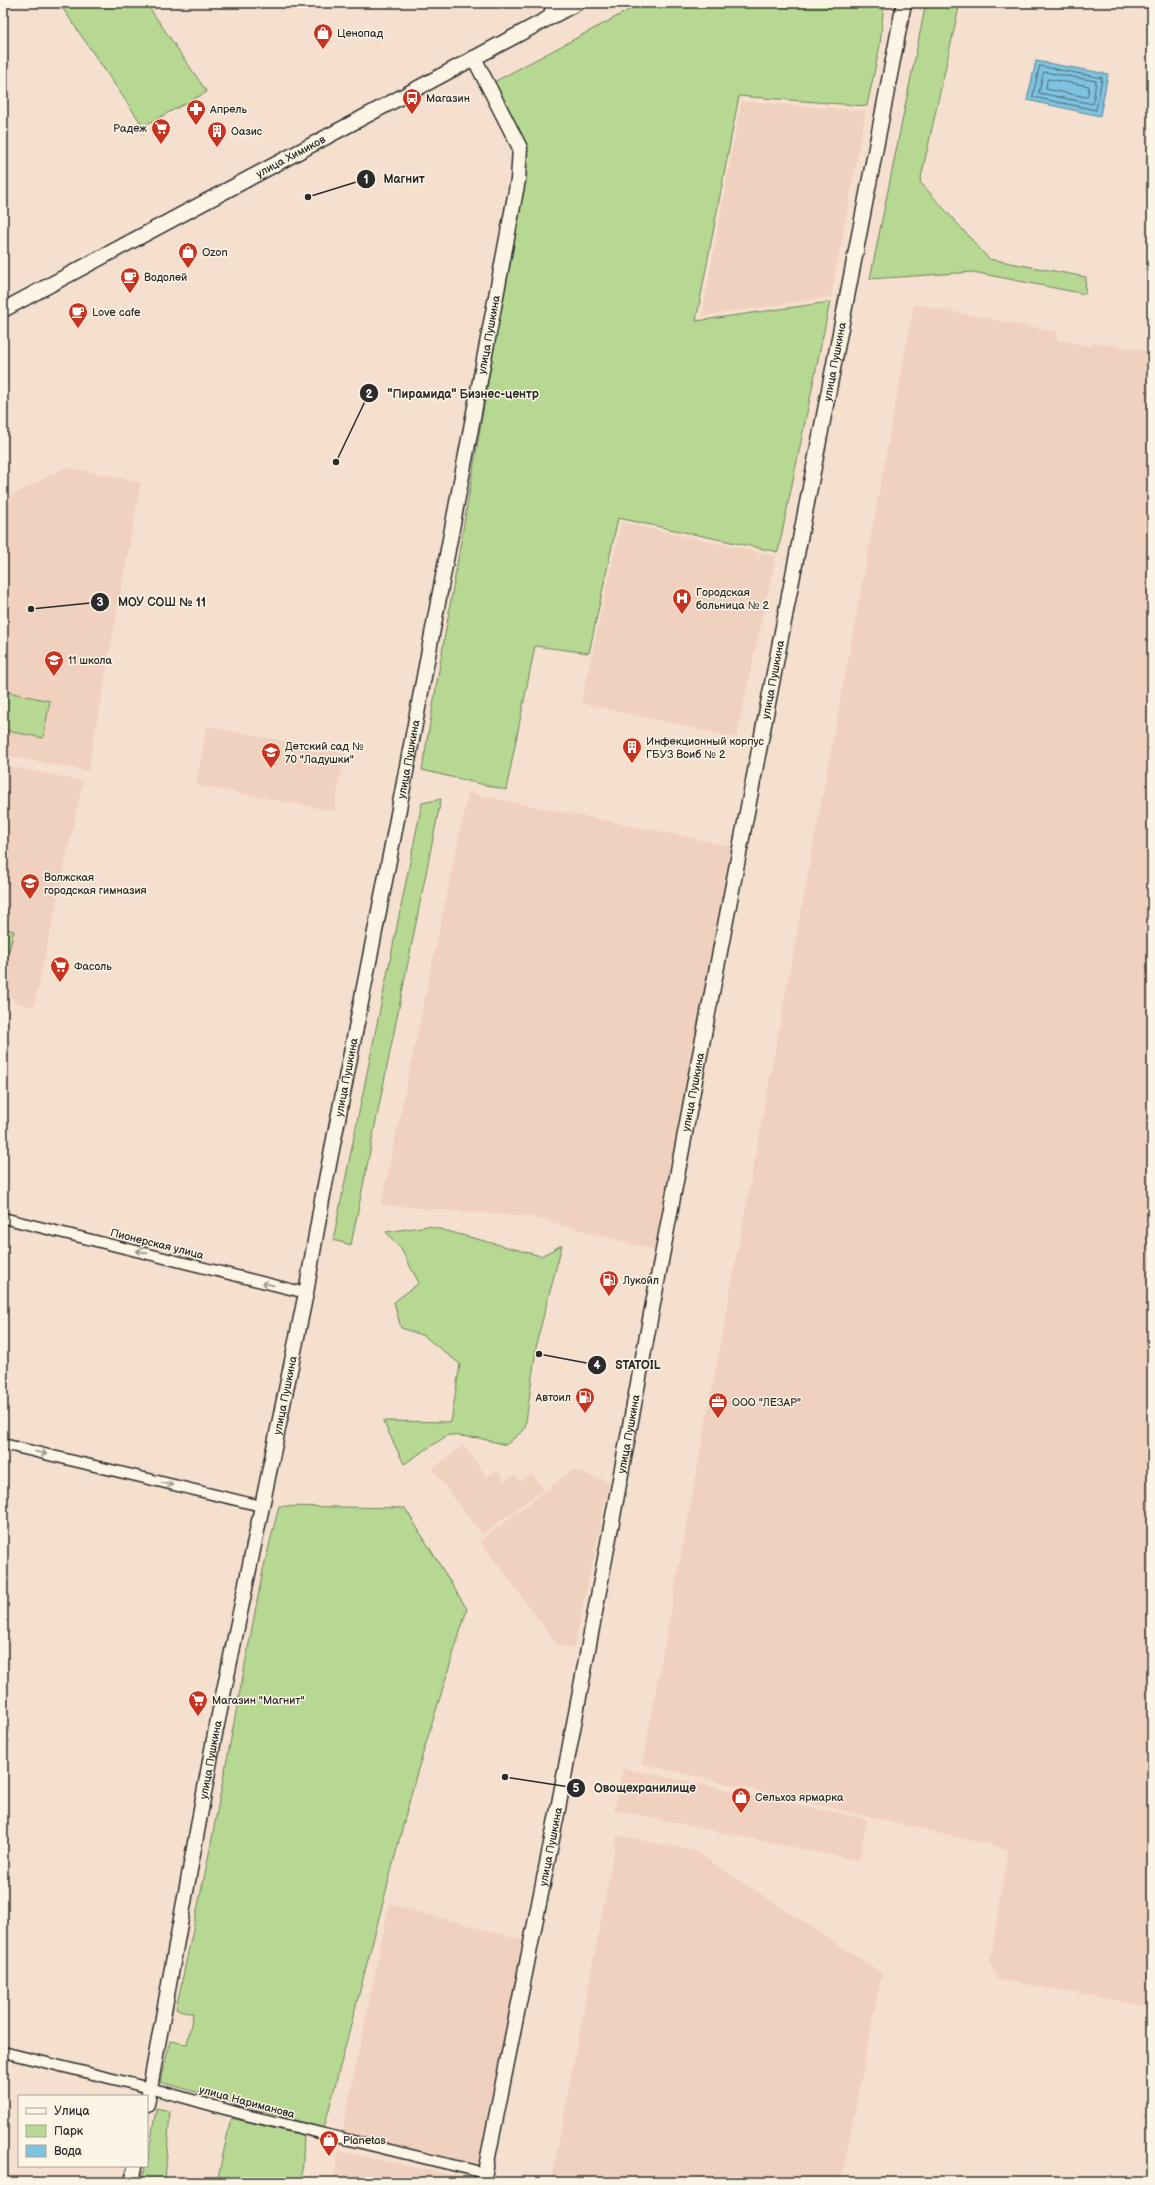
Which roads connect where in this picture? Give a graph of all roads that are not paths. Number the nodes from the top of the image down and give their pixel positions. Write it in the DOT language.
graph roads {
  1 [pos="551,3"];
  2 [pos="577,3"];
  3 [pos="904,3"];
  4 [pos="549,18"];
  5 [pos="474,58"];
  6 [pos="3,310"];
  7 [pos="3,1218"];
  8 [pos="306,1293"];
  9 [pos="3,1444"];
  10 [pos="261,1506"];
  11 [pos="3,2052"];
  12 [pos="150,2088"];
  13 [pos="148,2099"];
  14 [pos="135,2167"];
  15 [pos="484,2178"];
  16 [pos="132,2182"];
  1 -- 4 [label="street"];
  2 -- 4 [label="street, улица Химиков"];
  3 -- 15 [label="street, улица Пушкина"];
  4 -- 5 [label="street, улица Химиков"];
  5 -- 6 [label="street, улица Химиков"];
  5 -- 8 [label="street, улица Пушкина"];
  8 -- 7 [label="street, Пионерская улица, one-way"];
  8 -- 10 [label="street, улица Пушкина"];
  9 -- 10 [label="street, one-way"];
  10 -- 12 [label="street, улица Пушкина"];
  11 -- 12 [label="street, улица Нариманова"];
  12 -- 13 [label="street, улица Пушкина"];
  12 -- 15 [label="street, улица Нариманова"];
  14 -- 16 [label="street"];
}
